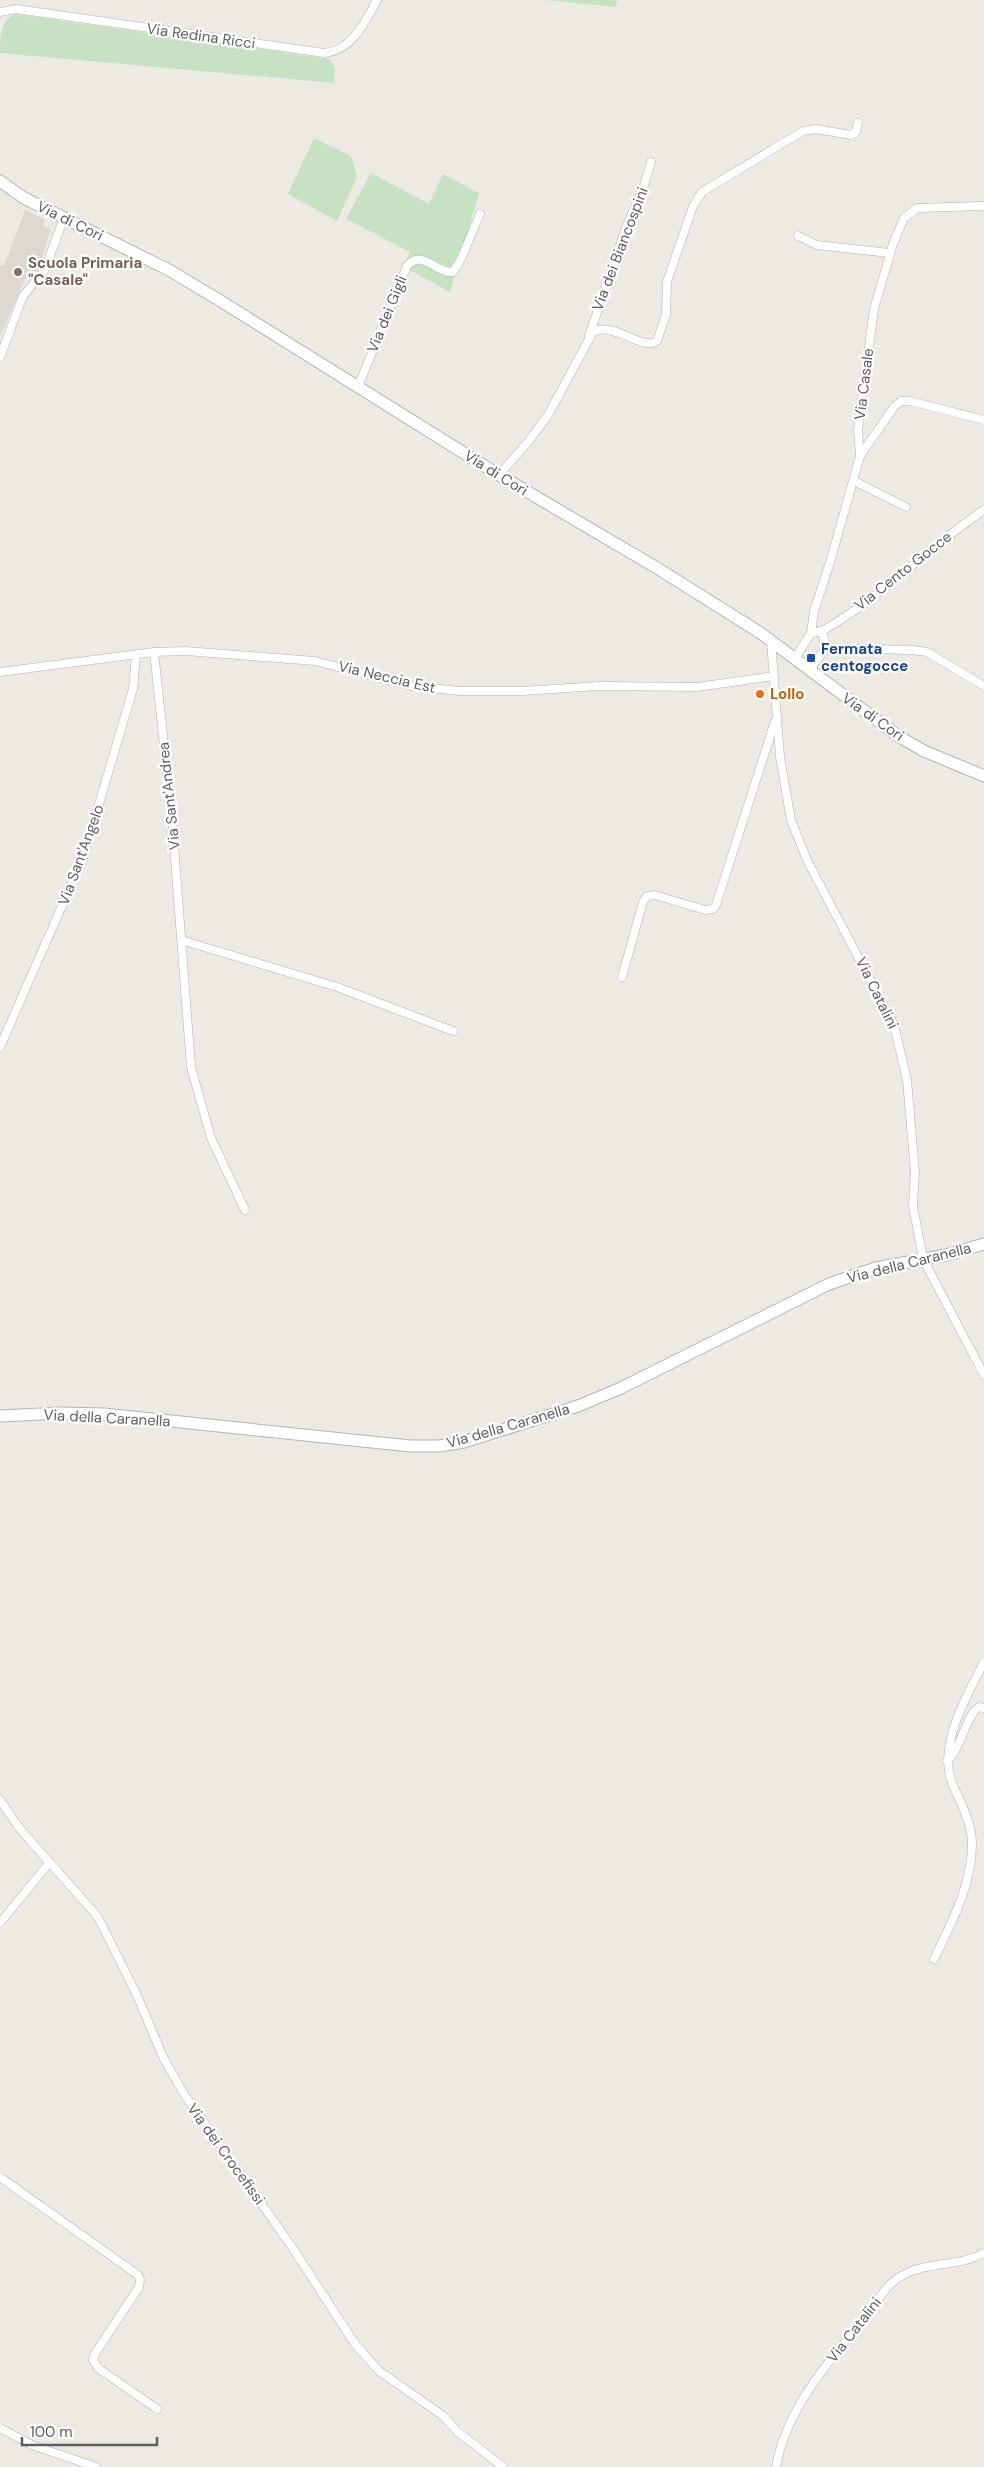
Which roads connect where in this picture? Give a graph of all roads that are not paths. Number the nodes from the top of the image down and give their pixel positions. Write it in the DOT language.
graph roads {
  1 [pos="377,0"];
  2 [pos="0,12"];
  3 [pos="858,123"];
  4 [pos="651,162"];
  5 [pos="0,181"];
  6 [pos="984,206"];
  7 [pos="480,214"];
  8 [pos="64,218"];
  9 [pos="798,236"];
  10 [pos="889,253"];
  11 [pos="589,336"];
  12 [pos="0,357"];
  13 [pos="358,387"];
  14 [pos="984,420"];
  15 [pos="860,456"];
  16 [pos="499,475"];
  17 [pos="854,481"];
  18 [pos="906,507"];
  19 [pos="984,510"];
  20 [pos="822,631"];
  21 [pos="811,633"];
  22 [pos="771,641"];
  23 [pos="826,648"];
  24 [pos="154,652"];
  25 [pos="136,655"];
  26 [pos="795,658"];
  27 [pos="810,670"];
  28 [pos="0,672"];
  29 [pos="774,676"];
  30 [pos="984,686"];
  31 [pos="777,716"];
  32 [pos="984,776"];
  33 [pos="181,940"];
  34 [pos="622,977"];
  35 [pos="453,1031"];
  36 [pos="0,1047"];
  37 [pos="245,1210"];
  38 [pos="984,1244"];
  39 [pos="923,1260"];
  40 [pos="984,1375"];
  41 [pos="0,1416"];
  42 [pos="984,1662"];
  43 [pos="984,1708"];
  44 [pos="947,1760"];
  45 [pos="0,1800"];
  46 [pos="50,1863"];
  47 [pos="0,1923"];
  48 [pos="934,1959"];
  49 [pos="0,2177"];
  50 [pos="984,2252"];
  51 [pos="157,2408"];
  52 [pos="0,2428"];
  53 [pos="96,2467"];
  54 [pos="504,2467"];
  55 [pos="776,2467"];
  1 -- 2 [label="street, Via Redina Ricci"];
  3 -- 11 [label="street, Via dei Biancospini"];
  4 -- 11 [label="street, Via dei Biancospini"];
  5 -- 8 [label="main road, Via di Cori"];
  6 -- 10 [label="street, Via Casale"];
  7 -- 13 [label="street, Via dei Gigli"];
  8 -- 12 [label="street"];
  8 -- 13 [label="main road, Via di Cori"];
  9 -- 10 [label="street"];
  10 -- 15 [label="street, Via Casale"];
  11 -- 16 [label="street, Via dei Biancospini"];
  13 -- 16 [label="main road, Via di Cori"];
  14 -- 15 [label="street"];
  15 -- 17 [label="street, Via Casale"];
  16 -- 22 [label="main road, Via di Cori"];
  17 -- 18 [label="street"];
  17 -- 21 [label="street, Via Casale"];
  19 -- 20 [label="street, Via Cento Gocce"];
  20 -- 21 [label="street"];
  20 -- 23 [label="street"];
  21 -- 26 [label="street"];
  22 -- 26 [label="main road, Via di Cori"];
  22 -- 29 [label="street, Via Catalini"];
  23 -- 27 [label="street"];
  23 -- 30 [label="street"];
  24 -- 25 [label="street, Via Neccia Est"];
  24 -- 29 [label="street, Via Neccia Est"];
  24 -- 33 [label="street, Via Sant'Andrea"];
  25 -- 28 [label="street, Via Neccia Est"];
  25 -- 36 [label="street, Via Sant'Angelo"];
  26 -- 27 [label="main road, Via di Cori"];
  27 -- 32 [label="main road, Via di Cori"];
  29 -- 31 [label="street, Via Catalini"];
  31 -- 34 [label="street"];
  31 -- 39 [label="street, Via Catalini"];
  33 -- 35 [label="street"];
  33 -- 37 [label="street, Via Sant'Andrea"];
  38 -- 39 [label="main road, Via della Caranella"];
  39 -- 40 [label="street, Via Catalini"];
  39 -- 41 [label="main road, Via della Caranella"];
  42 -- 44 [label="street"];
  43 -- 44 [label="street"];
  44 -- 48 [label="street"];
  45 -- 46 [label="street, Via dei Crocefissi"];
  46 -- 47 [label="street"];
  46 -- 54 [label="street, Via dei Crocefissi"];
  49 -- 51 [label="street"];
  50 -- 55 [label="street, Via Catalini"];
  52 -- 53 [label="street"];
}
